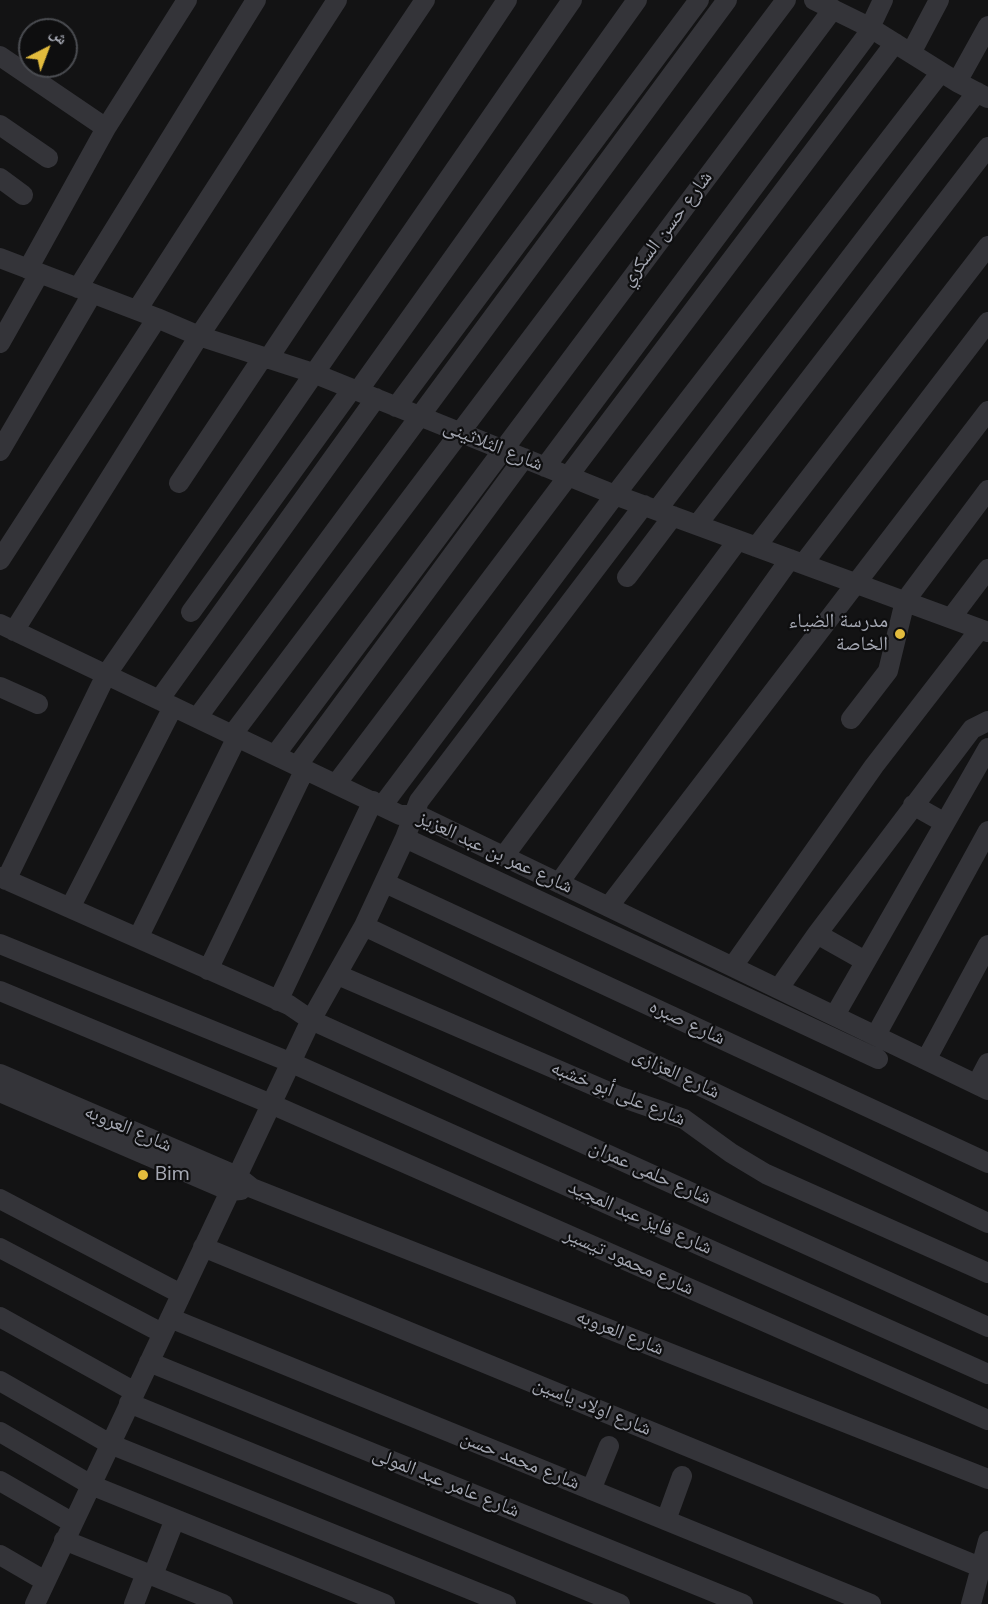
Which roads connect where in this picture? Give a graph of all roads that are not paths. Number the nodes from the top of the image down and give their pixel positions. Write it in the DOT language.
graph roads {
  1 [pos="187,0"];
  2 [pos="256,0"];
  3 [pos="337,0"];
  4 [pos="425,0"];
  5 [pos="507,0"];
  6 [pos="572,0"];
  7 [pos="636,0"];
  8 [pos="699,0"];
  9 [pos="727,0"];
  10 [pos="786,0"];
  11 [pos="814,0"];
  12 [pos="883,0"];
  13 [pos="939,0"];
  14 [pos="833,9"];
  15 [pos="988,26"];
  16 [pos="869,27"];
  17 [pos="903,48"];
  18 [pos="0,56"];
  19 [pos="949,77"];
  20 [pos="982,95"];
  21 [pos="0,125"];
  22 [pos="106,128"];
  23 [pos="988,147"];
  24 [pos="48,158"];
  25 [pos="0,178"];
  26 [pos="23,195"];
  27 [pos="988,246"];
  28 [pos="0,258"];
  29 [pos="33,271"];
  30 [pos="85,291"];
  31 [pos="137,310"];
  32 [pos="157,318"];
  33 [pos="988,322"];
  34 [pos="200,336"];
  35 [pos="0,343"];
  36 [pos="266,358"];
  37 [pos="314,373"];
  38 [pos="362,393"];
  39 [pos="396,407"];
  40 [pos="988,411"];
  41 [pos="419,416"];
  42 [pos="460,432"];
  43 [pos="502,449"];
  44 [pos="0,451"];
  45 [pos="524,458"];
  46 [pos="544,467"];
  47 [pos="569,477"];
  48 [pos="179,483"];
  49 [pos="988,490"];
  50 [pos="615,495"];
  51 [pos="658,510"];
  52 [pos="697,525"];
  53 [pos="747,543"];
  54 [pos="0,560"];
  55 [pos="796,561"];
  56 [pos="988,569"];
  57 [pos="627,577"];
  58 [pos="856,583"];
  59 [pos="905,601"];
  60 [pos="191,612"];
  61 [pos="951,618"];
  62 [pos="7,628"];
  63 [pos="984,630"];
  64 [pos="106,675"];
  65 [pos="0,687"];
  66 [pos="166,703"];
  67 [pos="39,704"];
  68 [pos="196,718"];
  69 [pos="851,719"];
  70 [pos="986,726"];
  71 [pos="235,736"];
  72 [pos="988,748"];
  73 [pos="275,755"];
  74 [pos="301,767"];
  75 [pos="336,784"];
  76 [pos="377,803"];
  77 [pos="913,805"];
  78 [pos="415,814"];
  79 [pos="945,823"];
  80 [pos="988,831"];
  81 [pos="405,838"];
  82 [pos="504,856"];
  83 [pos="3,879"];
  84 [pos="385,882"];
  85 [pos="559,883"];
  86 [pos="609,906"];
  87 [pos="70,908"];
  88 [pos="364,926"];
  89 [pos="817,934"];
  90 [pos="138,938"];
  91 [pos="0,944"];
  92 [pos="988,945"];
  93 [pos="866,961"];
  94 [pos="733,966"];
  95 [pos="208,970"];
  96 [pos="338,975"];
  97 [pos="779,988"];
  98 [pos="0,991"];
  99 [pos="278,1001"];
  100 [pos="835,1015"];
  101 [pos="311,1020"];
  102 [pos="876,1035"];
  103 [pos="878,1059"];
  104 [pos="926,1060"];
  105 [pos="292,1063"];
  106 [pos="988,1063"];
  107 [pos="0,1074"];
  108 [pos="982,1087"];
  109 [pos="0,1092"];
  110 [pos="271,1104"];
  111 [pos="988,1162"];
  112 [pos="240,1185"];
  113 [pos="0,1199"];
  114 [pos="988,1223"];
  115 [pos="204,1247"];
  116 [pos="0,1248"];
  117 [pos="988,1273"];
  118 [pos="181,1294"];
  119 [pos="0,1317"];
  120 [pos="166,1326"];
  121 [pos="988,1327"];
  122 [pos="149,1362"];
  123 [pos="988,1374"];
  124 [pos="0,1381"];
  125 [pos="132,1397"];
  126 [pos="988,1420"];
  127 [pos="0,1432"];
  128 [pos="110,1444"];
  129 [pos="609,1446"];
  130 [pos="682,1476"];
  131 [pos="988,1479"];
  132 [pos="0,1481"];
  133 [pos="91,1485"];
  134 [pos="591,1490"];
  135 [pos="175,1519"];
  136 [pos="666,1521"];
  137 [pos="68,1531"];
  138 [pos="986,1552"];
  139 [pos="0,1555"];
  140 [pos="149,1574"];
  141 [pos="45,1581"];
  142 [pos="200,1600"];
  143 [pos="35,1604"];
  144 [pos="134,1604"];
  145 [pos="223,1604"];
  146 [pos="384,1604"];
  147 [pos="506,1604"];
  148 [pos="620,1604"];
  149 [pos="743,1604"];
  150 [pos="871,1604"];
  151 [pos="971,1604"];
  1 -- 22 [label="street"];
  2 -- 30 [label="street"];
  3 -- 31 [label="street"];
  4 -- 34 [label="street"];
  5 -- 36 [label="street"];
  6 -- 37 [label="street"];
  7 -- 38 [label="street"];
  8 -- 39 [label="street"];
  9 -- 41 [label="street"];
  10 -- 42 [label="street"];
  11 -- 14 [label="street"];
  12 -- 16 [label="street"];
  13 -- 17 [label="street"];
  14 -- 16 [label="street"];
  14 -- 43 [label="street, شارع حسن السكري"];
  15 -- 19 [label="street"];
  16 -- 17 [label="street"];
  16 -- 46 [label="street"];
  17 -- 19 [label="street"];
  17 -- 47 [label="street"];
  18 -- 22 [label="street"];
  19 -- 20 [label="street"];
  19 -- 50 [label="street"];
  20 -- 51 [label="street"];
  21 -- 24 [label="street"];
  22 -- 29 [label="street"];
  23 -- 52 [label="street"];
  25 -- 26 [label="street"];
  27 -- 53 [label="street"];
  28 -- 29 [label="street, شارع الثلاثينى"];
  29 -- 30 [label="street, شارع الثلاثينى"];
  29 -- 35 [label="street"];
  30 -- 31 [label="street, شارع الثلاثينى"];
  30 -- 44 [label="street"];
  31 -- 32 [label="street, شارع الثلاثينى"];
  32 -- 34 [label="street, شارع الثلاثينى"];
  32 -- 54 [label="street"];
  33 -- 55 [label="street"];
  34 -- 36 [label="street, شارع الثلاثينى"];
  34 -- 62 [label="street"];
  36 -- 37 [label="street, شارع الثلاثينى"];
  36 -- 48 [label="street"];
  37 -- 38 [label="street, شارع الثلاثينى"];
  37 -- 64 [label="street"];
  38 -- 39 [label="street, شارع الثلاثينى"];
  38 -- 60 [label="street"];
  38 -- 66 [label="street"];
  39 -- 41 [label="street, شارع الثلاثينى"];
  40 -- 58 [label="street"];
  41 -- 42 [label="street, شارع الثلاثينى"];
  41 -- 68 [label="street"];
  42 -- 43 [label="street, شارع الثلاثينى"];
  42 -- 71 [label="street"];
  43 -- 45 [label="street, شارع الثلاثينى"];
  43 -- 73 [label="street, شارع حسن السكري"];
  45 -- 46 [label="street, شارع الثلاثينى"];
  45 -- 74 [label="street"];
  46 -- 47 [label="street, شارع الثلاثينى"];
  47 -- 50 [label="street, شارع الثلاثينى"];
  47 -- 75 [label="street"];
  49 -- 59 [label="street"];
  50 -- 51 [label="street, شارع الثلاثينى"];
  50 -- 76 [label="street"];
  51 -- 52 [label="street, شارع الثلاثينى"];
  51 -- 57 [label="street"];
  51 -- 78 [label="street"];
  52 -- 53 [label="street, شارع الثلاثينى"];
  53 -- 55 [label="street, شارع الثلاثينى"];
  53 -- 82 [label="street"];
  55 -- 58 [label="street, شارع الثلاثينى"];
  55 -- 85 [label="street"];
  56 -- 61 [label="street"];
  58 -- 59 [label="street, شارع الثلاثينى"];
  58 -- 86 [label="street"];
  59 -- 61 [label="street, شارع الثلاثينى"];
  59 -- 69 [label="street"];
  61 -- 63 [label="street, شارع الثلاثينى"];
  62 -- 64 [label="street, شارع عمر بن عبد العزيز"];
  63 -- 94 [label="street"];
  64 -- 66 [label="street, شارع عمر بن عبد العزيز"];
  64 -- 83 [label="street"];
  65 -- 67 [label="street"];
  66 -- 68 [label="street, شارع عمر بن عبد العزيز"];
  66 -- 87 [label="street"];
  68 -- 71 [label="street, شارع عمر بن عبد العزيز"];
  70 -- 77 [label="street"];
  71 -- 73 [label="street, شارع عمر بن عبد العزيز"];
  71 -- 90 [label="street"];
  72 -- 79 [label="street"];
  73 -- 74 [label="street, شارع عمر بن عبد العزيز"];
  74 -- 75 [label="street, شارع عمر بن عبد العزيز"];
  74 -- 95 [label="street"];
  75 -- 76 [label="street, شارع عمر بن عبد العزيز"];
  76 -- 78 [label="street, شارع عمر بن عبد العزيز"];
  76 -- 99 [label="street"];
  77 -- 79 [label="street"];
  77 -- 89 [label="street"];
  78 -- 81 [label="street"];
  78 -- 82 [label="street, شارع عمر بن عبد العزيز"];
  79 -- 93 [label="street"];
  80 -- 102 [label="street"];
  81 -- 84 [label="street"];
  81 -- 103 [label="street"];
  82 -- 85 [label="street, شارع عمر بن عبد العزيز"];
  83 -- 87 [label="street, شارع حلمى عمران"];
  84 -- 88 [label="street"];
  84 -- 111 [label="street, شارع صبره"];
  85 -- 86 [label="street, شارع عمر بن عبد العزيز"];
  86 -- 94 [label="street, شارع عمر بن عبد العزيز"];
  87 -- 90 [label="street, شارع حلمى عمران"];
  88 -- 96 [label="street"];
  88 -- 114 [label="street, شارع العزازى"];
  89 -- 93 [label="street"];
  89 -- 97 [label="street"];
  90 -- 95 [label="street, شارع حلمى عمران"];
  91 -- 105 [label="street, شارع فايز عبد المجيد"];
  92 -- 104 [label="street"];
  93 -- 100 [label="street"];
  94 -- 97 [label="street, شارع عمر بن عبد العزيز"];
  95 -- 99 [label="street, شارع حلمى عمران"];
  96 -- 101 [label="street"];
  96 -- 117 [label="street, شارع على أبو خشبه"];
  97 -- 100 [label="street, شارع عمر بن عبد العزيز"];
  98 -- 110 [label="street, شارع محمود تيسير"];
  99 -- 101 [label="street, شارع حلمى عمران"];
  100 -- 102 [label="street, شارع عمر بن عبد العزيز"];
  101 -- 105 [label="street"];
  101 -- 121 [label="street, شارع حلمى عمران"];
  102 -- 104 [label="street, شارع عمر بن عبد العزيز"];
  104 -- 108 [label="street, شارع عمر بن عبد العزيز"];
  105 -- 110 [label="street"];
  105 -- 123 [label="street, شارع فايز عبد المجيد"];
  106 -- 108 [label="street"];
  107 -- 112 [label="street, شارع العروبه"];
  109 -- 112 [label="street, شارع العروبه"];
  110 -- 112 [label="street"];
  110 -- 126 [label="street, شارع محمود تيسير"];
  112 -- 115 [label="street"];
  112 -- 131 [label="street, شارع العروبه"];
  113 -- 118 [label="street"];
  115 -- 118 [label="street"];
  115 -- 138 [label="street, شارع اولاد ياسين"];
  116 -- 120 [label="street, شارع محمد حسن"];
  118 -- 120 [label="street"];
  119 -- 125 [label="street"];
  120 -- 122 [label="street"];
  120 -- 134 [label="street, شارع محمد حسن"];
  122 -- 125 [label="street"];
  122 -- 149 [label="street, شارع عامر عبد المولى"];
  124 -- 128 [label="street"];
  125 -- 128 [label="street"];
  125 -- 148 [label="street"];
  127 -- 133 [label="street"];
  128 -- 133 [label="street"];
  128 -- 147 [label="street"];
  129 -- 134 [label="street"];
  130 -- 136 [label="street"];
  132 -- 137 [label="street"];
  133 -- 135 [label="street"];
  133 -- 137 [label="street"];
  134 -- 136 [label="street, شارع محمد حسن"];
  135 -- 140 [label="street"];
  135 -- 146 [label="street"];
  136 -- 150 [label="street, شارع محمد حسن"];
  137 -- 140 [label="street"];
  137 -- 141 [label="street"];
  138 -- 151 [label="street"];
  139 -- 141 [label="street"];
  140 -- 142 [label="street"];
  140 -- 144 [label="street"];
  141 -- 143 [label="street"];
  142 -- 145 [label="street"];
}
